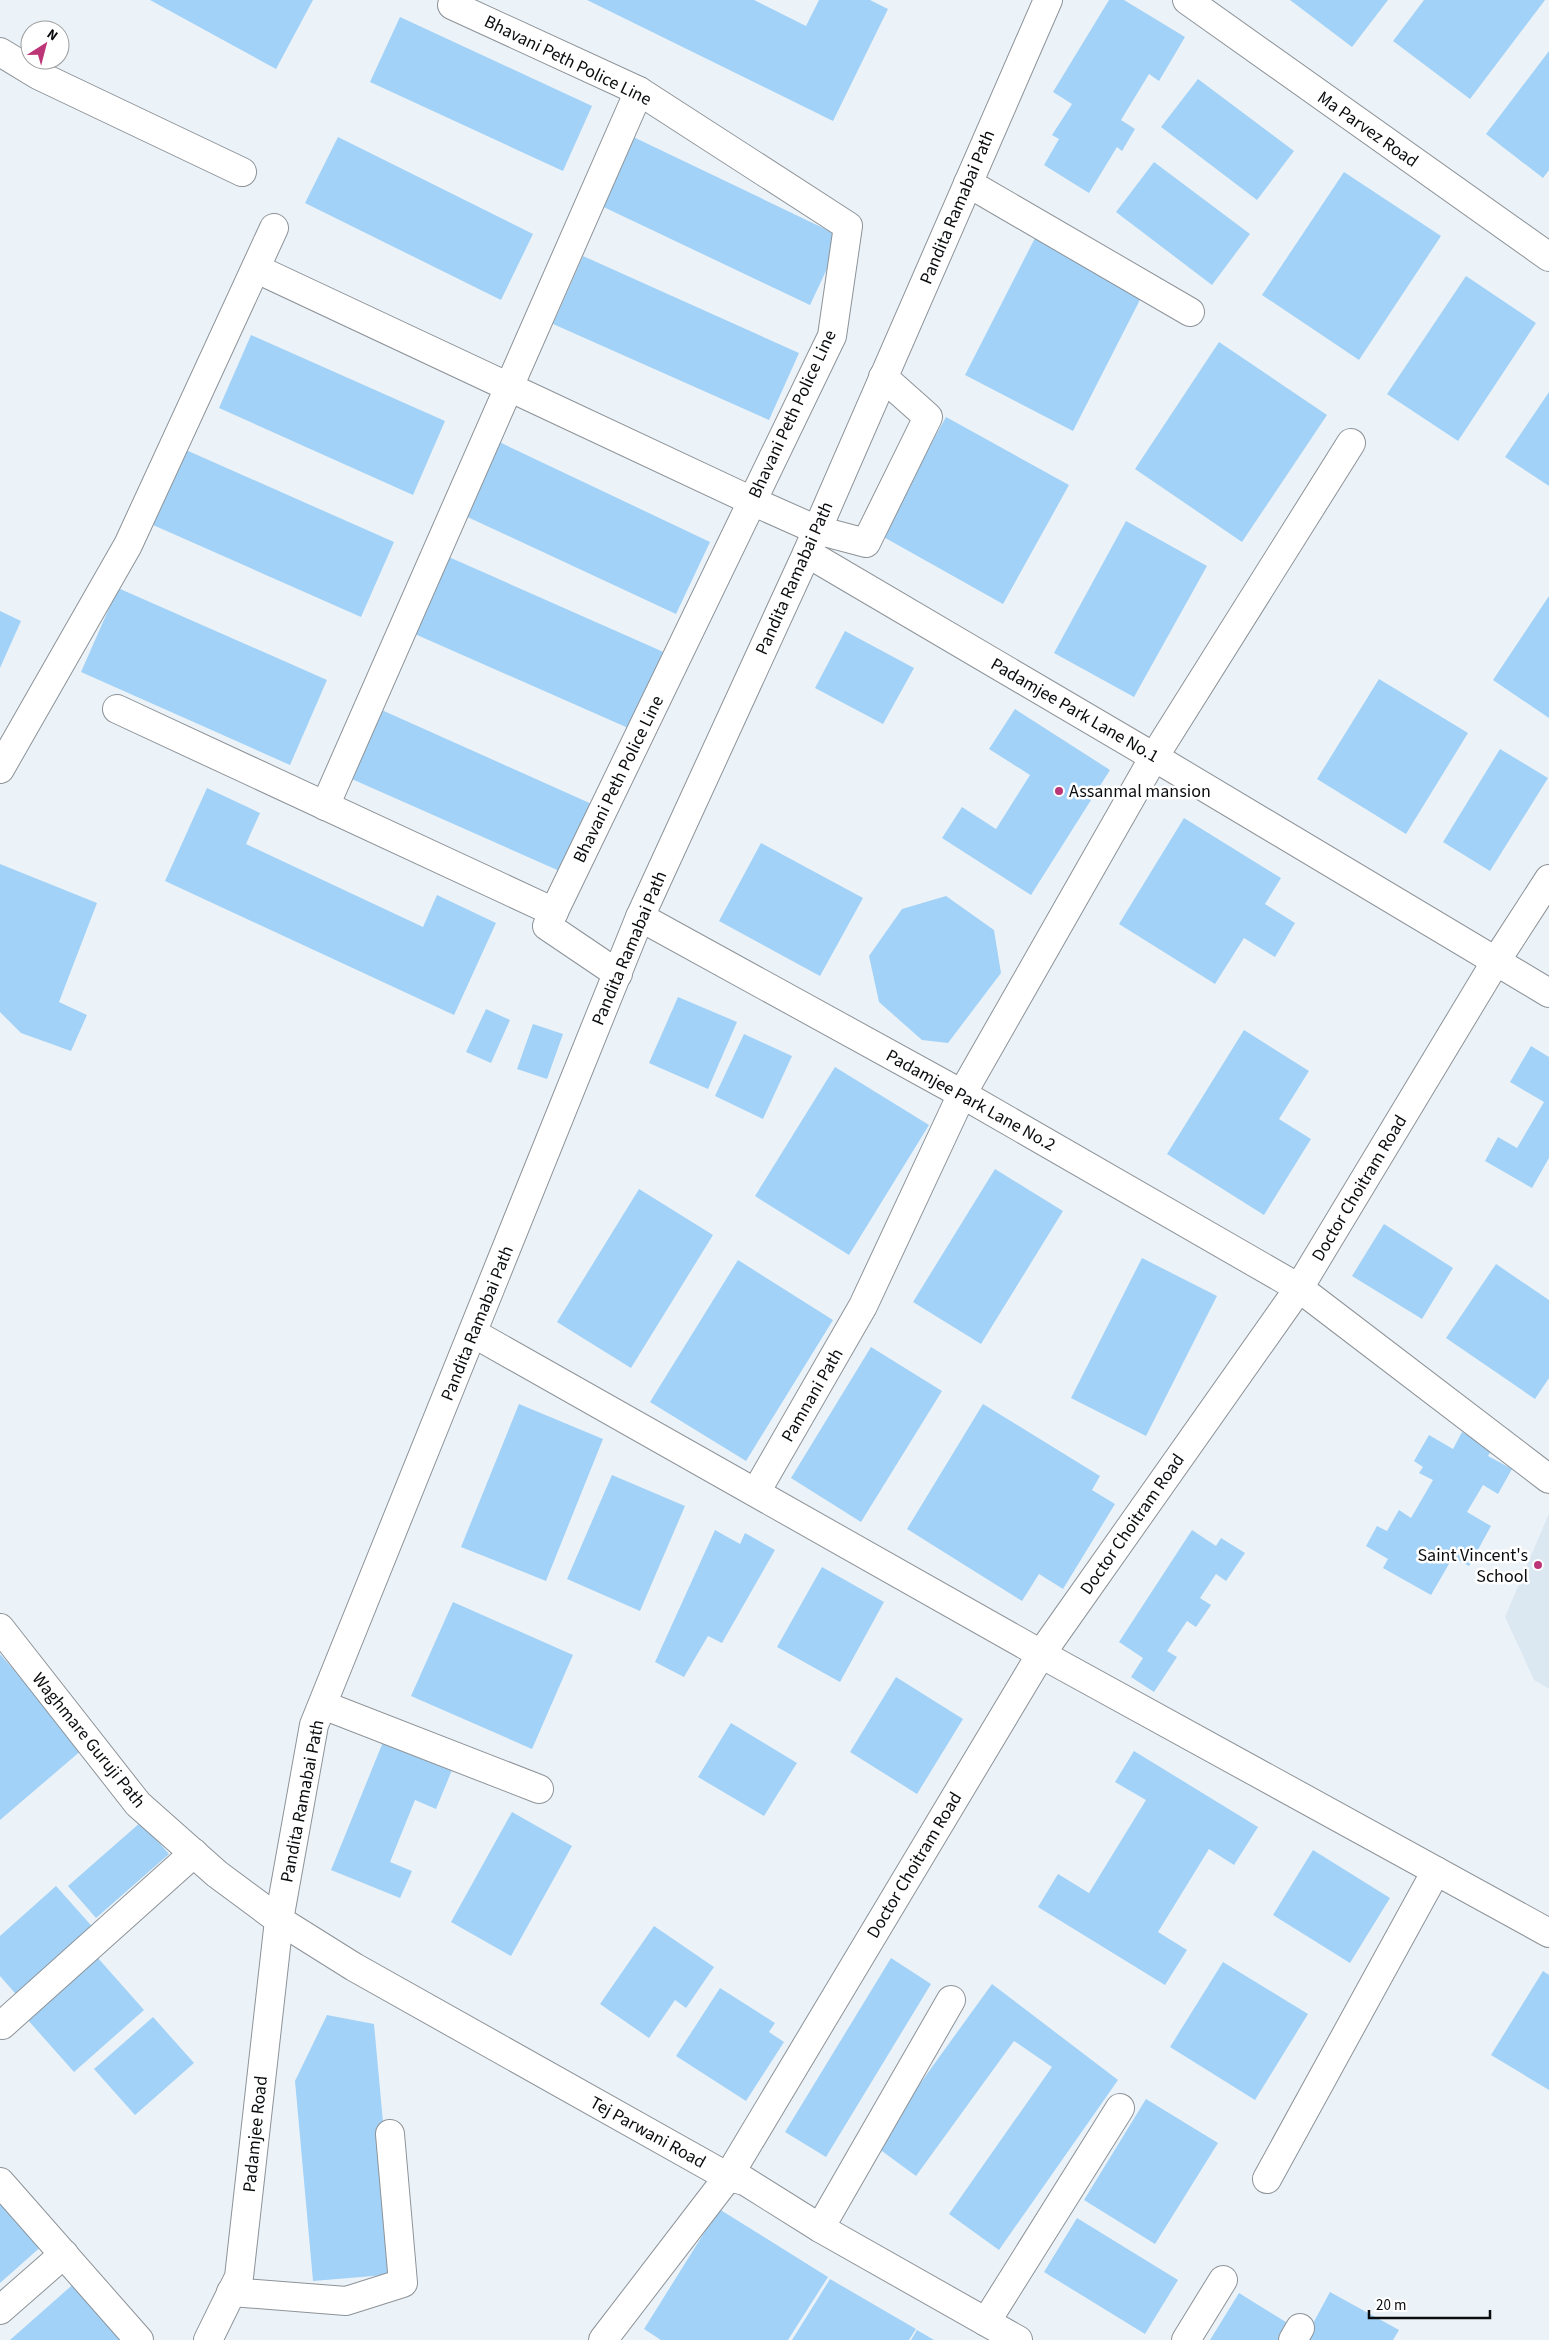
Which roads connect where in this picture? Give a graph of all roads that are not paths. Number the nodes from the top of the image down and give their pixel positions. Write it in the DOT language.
graph roads {
  1 [pos="1187,0"];
  2 [pos="1038,4"];
  3 [pos="452,5"];
  4 [pos="0,52"];
  5 [pos="639,91"];
  6 [pos="242,172"];
  7 [pos="968,183"];
  8 [pos="274,228"];
  9 [pos="1549,257"];
  10 [pos="256,269"];
  11 [pos="1190,312"];
  12 [pos="884,376"];
  13 [pos="509,387"];
  14 [pos="1350,443"];
  15 [pos="752,501"];
  16 [pos="812,541"];
  17 [pos="117,709"];
  18 [pos="1154,757"];
  19 [pos="0,769"];
  20 [pos="325,806"];
  21 [pos="1549,879"];
  22 [pos="554,912"];
  23 [pos="640,917"];
  24 [pos="1496,961"];
  25 [pos="618,974"];
  26 [pos="1549,993"];
  27 [pos="962,1094"];
  28 [pos="1299,1288"];
  29 [pos="473,1333"];
  30 [pos="1549,1479"];
  31 [pos="756,1492"];
  32 [pos="0,1628"];
  33 [pos="1041,1654"];
  34 [pos="323,1705"];
  35 [pos="540,1789"];
  36 [pos="194,1853"];
  37 [pos="1436,1871"];
  38 [pos="279,1920"];
  39 [pos="1549,1933"];
  40 [pos="950,2000"];
  41 [pos="2,2025"];
  42 [pos="1120,2108"];
  43 [pos="390,2134"];
  44 [pos="728,2177"];
  45 [pos="1267,2179"];
  46 [pos="0,2182"];
  47 [pos="820,2228"];
  48 [pos="64,2254"];
  49 [pos="1223,2280"];
  50 [pos="232,2292"];
  51 [pos="0,2310"];
  52 [pos="986,2322"];
  53 [pos="606,2339"];
  54 [pos="139,2340"];
  55 [pos="208,2340"];
  56 [pos="1018,2340"];
  57 [pos="1186,2340"];
  1 -- 9 [label="street, Ma Parvez Road"];
  2 -- 7 [label="street, Pandita Ramabai Path"];
  3 -- 5 [label="street, Bhavani Peth Police Line"];
  4 -- 6 [label="street"];
  5 -- 13 [label="street"];
  5 -- 15 [label="street, Bhavani Peth Police Line"];
  7 -- 11 [label="street"];
  7 -- 12 [label="street, Pandita Ramabai Path"];
  8 -- 10 [label="street"];
  10 -- 13 [label="street"];
  10 -- 19 [label="street"];
  12 -- 16 [label="street, Pandita Ramabai Path"];
  12 -- 16 [label="street"];
  13 -- 15 [label="street"];
  13 -- 20 [label="street"];
  14 -- 18 [label="street, Pamnani Path"];
  15 -- 16 [label="street"];
  15 -- 22 [label="street, Bhavani Peth Police Line"];
  16 -- 18 [label="street, Padamjee Park Lane No.1"];
  16 -- 23 [label="street, Pandita Ramabai Path"];
  17 -- 20 [label="street"];
  18 -- 24 [label="street, Padamjee Park Lane No.1"];
  18 -- 27 [label="street, Pamnani Path"];
  20 -- 22 [label="street"];
  21 -- 24 [label="street, Doctor Choitram Road"];
  22 -- 25 [label="street, Bhavani Peth Police Line"];
  23 -- 25 [label="street, Pandita Ramabai Path"];
  23 -- 27 [label="street, Padamjee Park Lane No.2"];
  24 -- 26 [label="street, Padamjee Park Lane No.1"];
  24 -- 28 [label="street, Doctor Choitram Road"];
  25 -- 29 [label="street, Pandita Ramabai Path"];
  27 -- 28 [label="street, Padamjee Park Lane No.2"];
  27 -- 31 [label="street, Pamnani Path"];
  28 -- 30 [label="street, Padamjee Park Lane No.2"];
  28 -- 33 [label="street, Doctor Choitram Road"];
  29 -- 31 [label="street"];
  29 -- 34 [label="street, Pandita Ramabai Path"];
  31 -- 33 [label="street"];
  32 -- 36 [label="street, Waghmare Guruji Path"];
  33 -- 37 [label="street"];
  33 -- 44 [label="street, Doctor Choitram Road"];
  34 -- 35 [label="street"];
  34 -- 38 [label="street, Pandita Ramabai Path"];
  36 -- 38 [label="street, Waghmare Guruji Path"];
  36 -- 41 [label="street"];
  37 -- 39 [label="street"];
  37 -- 45 [label="street"];
  38 -- 44 [label="street, Tej Parwani Road"];
  38 -- 50 [label="street, Padamjee Road"];
  40 -- 47 [label="street"];
  42 -- 52 [label="street"];
  43 -- 50 [label="street"];
  44 -- 47 [label="street, Tej Parwani Road"];
  44 -- 53 [label="street, Doctor Choitram Road"];
  46 -- 48 [label="street"];
  47 -- 52 [label="street, Tej Parwani Road"];
  48 -- 51 [label="street"];
  48 -- 54 [label="street"];
  49 -- 57 [label="street"];
  50 -- 55 [label="street, Padamjee Road"];
  52 -- 56 [label="street, Tej Parwani Road"];
}
